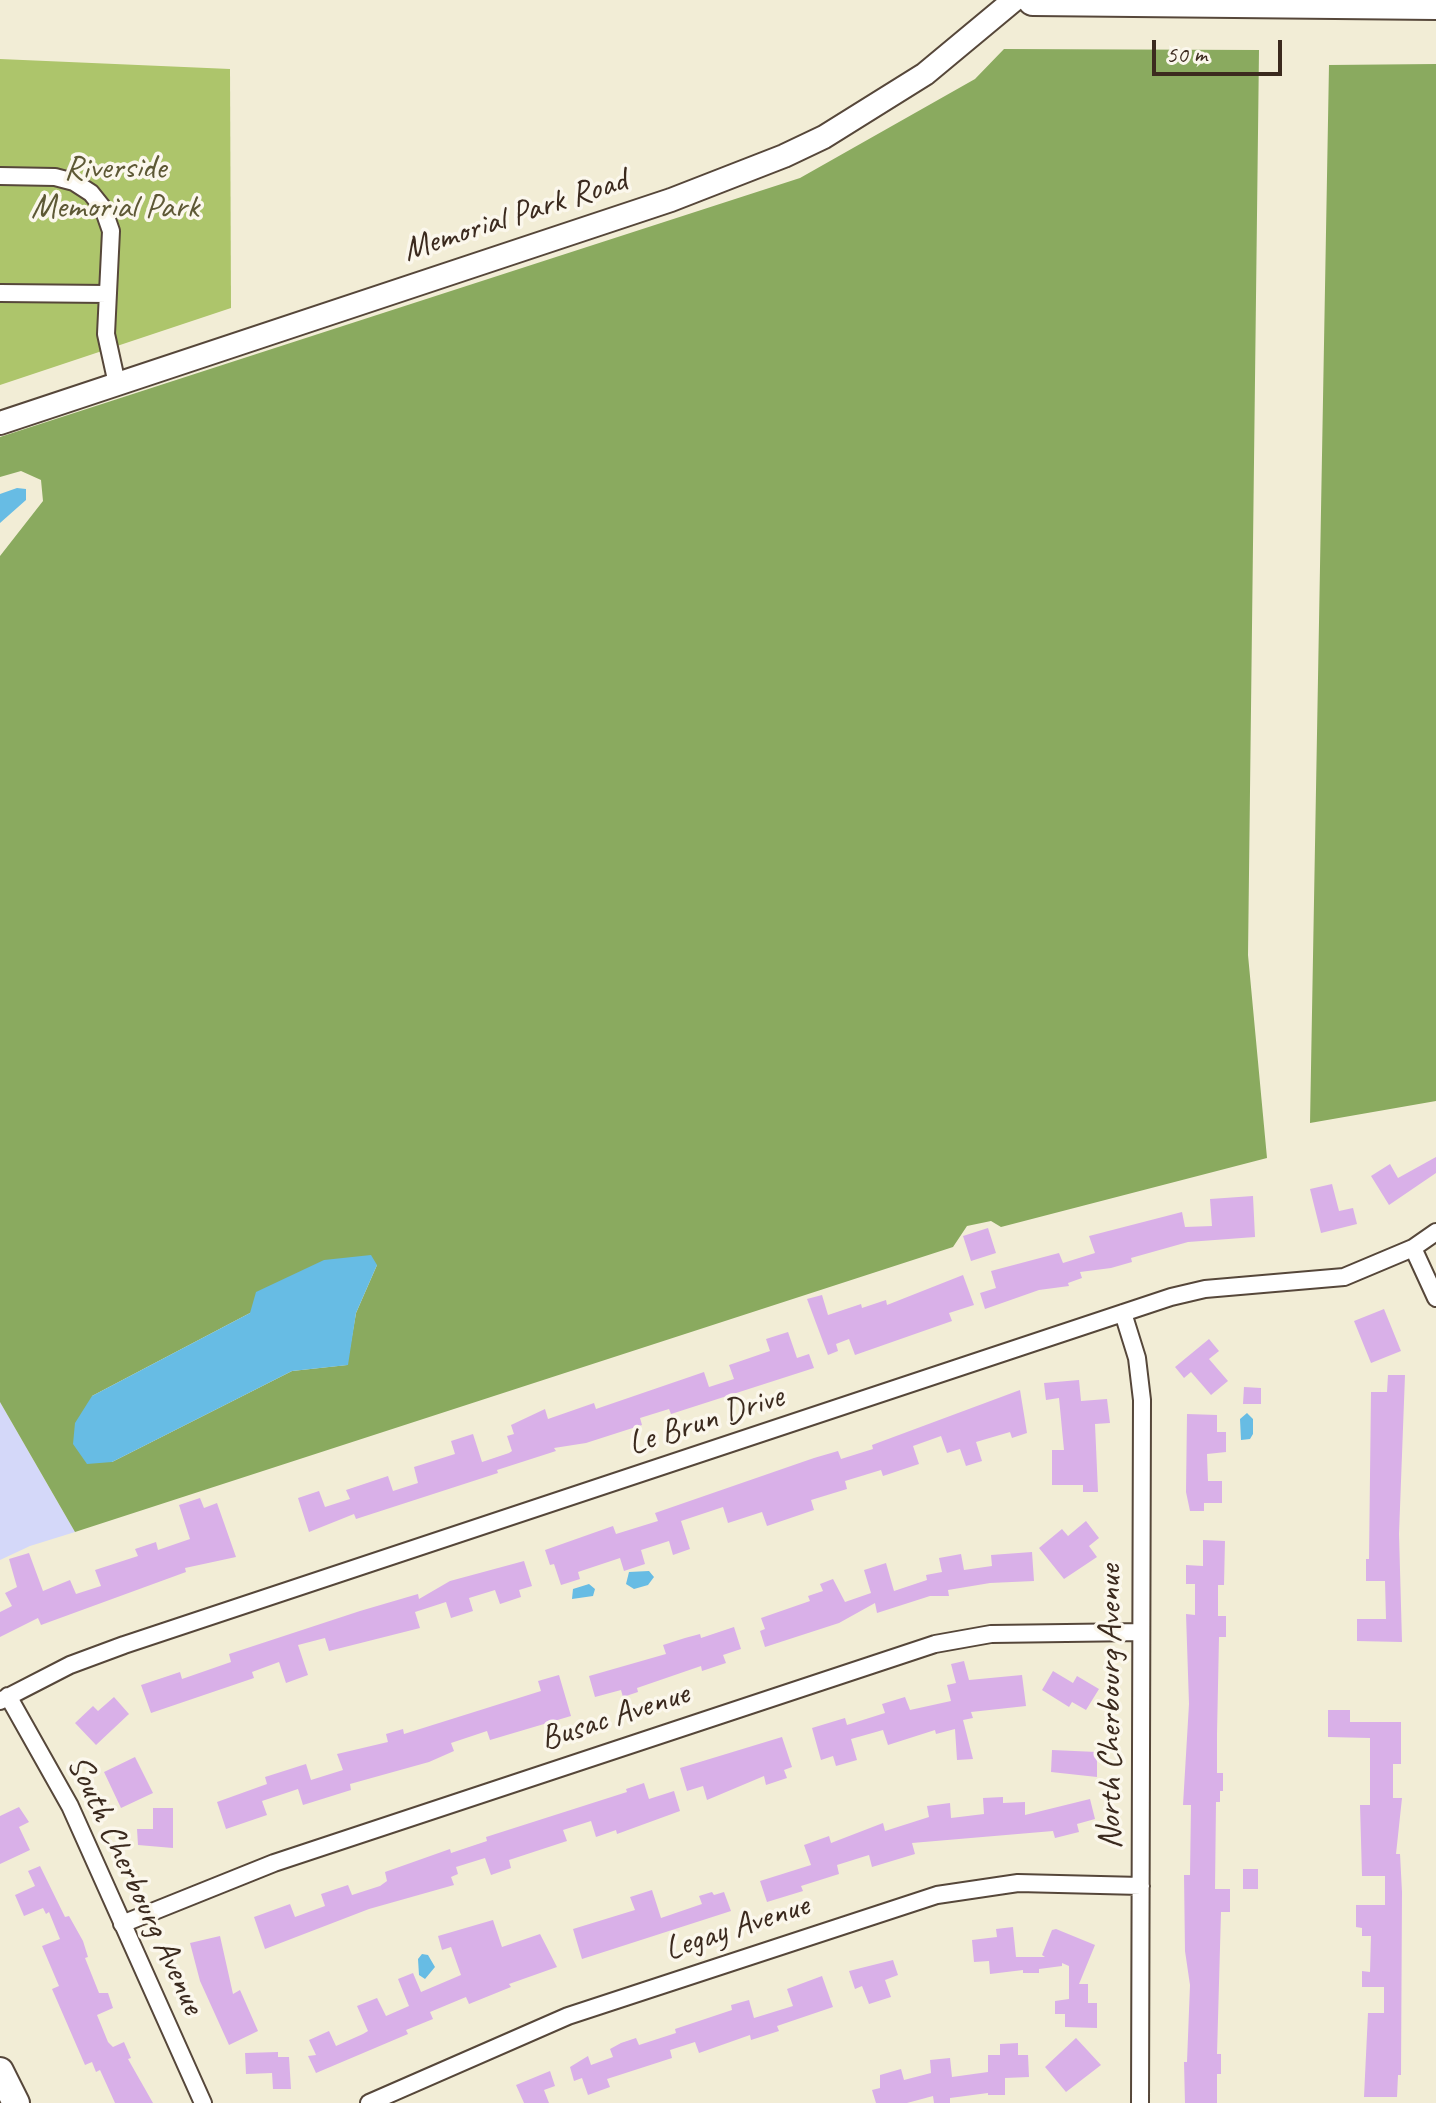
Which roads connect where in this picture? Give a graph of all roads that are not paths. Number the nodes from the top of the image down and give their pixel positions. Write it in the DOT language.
graph roads {
  1 [pos="1014,0"];
  2 [pos="1033,0"];
  3 [pos="1096,1"];
  4 [pos="1436,4"];
  5 [pos="0,176"];
  6 [pos="0,293"];
  7 [pos="108,294"];
  8 [pos="117,384"];
  9 [pos="0,423"];
  10 [pos="1436,1232"];
  11 [pos="1413,1248"];
  12 [pos="1436,1298"];
  13 [pos="1123,1313"];
  14 [pos="1141,1632"];
  15 [pos="4,1698"];
  16 [pos="1141,1886"];
  17 [pos="122,1924"];
  18 [pos="0,2071"];
  19 [pos="16,2103"];
  20 [pos="203,2103"];
  21 [pos="369,2103"];
  22 [pos="1140,2103"];
  1 -- 8 [label="street, Memorial Park Road"];
  2 -- 3 [label="highway"];
  3 -- 4 [label="highway"];
  5 -- 7 [label="street"];
  6 -- 7 [label="street"];
  7 -- 8 [label="street"];
  8 -- 9 [label="street, Memorial Park Road"];
  10 -- 11 [label="street, Le Brun Drive"];
  11 -- 12 [label="street"];
  11 -- 13 [label="street, Le Brun Drive"];
  13 -- 14 [label="street, North Cherbourg Avenue"];
  13 -- 15 [label="street, Le Brun Drive"];
  14 -- 16 [label="street, North Cherbourg Avenue"];
  14 -- 17 [label="street, Busac Avenue"];
  15 -- 17 [label="street, South Cherbourg Avenue"];
  16 -- 21 [label="street, Legay Avenue"];
  16 -- 22 [label="street, North Cherbourg Avenue"];
  17 -- 20 [label="street, South Cherbourg Avenue"];
  18 -- 19 [label="main road"];
}
